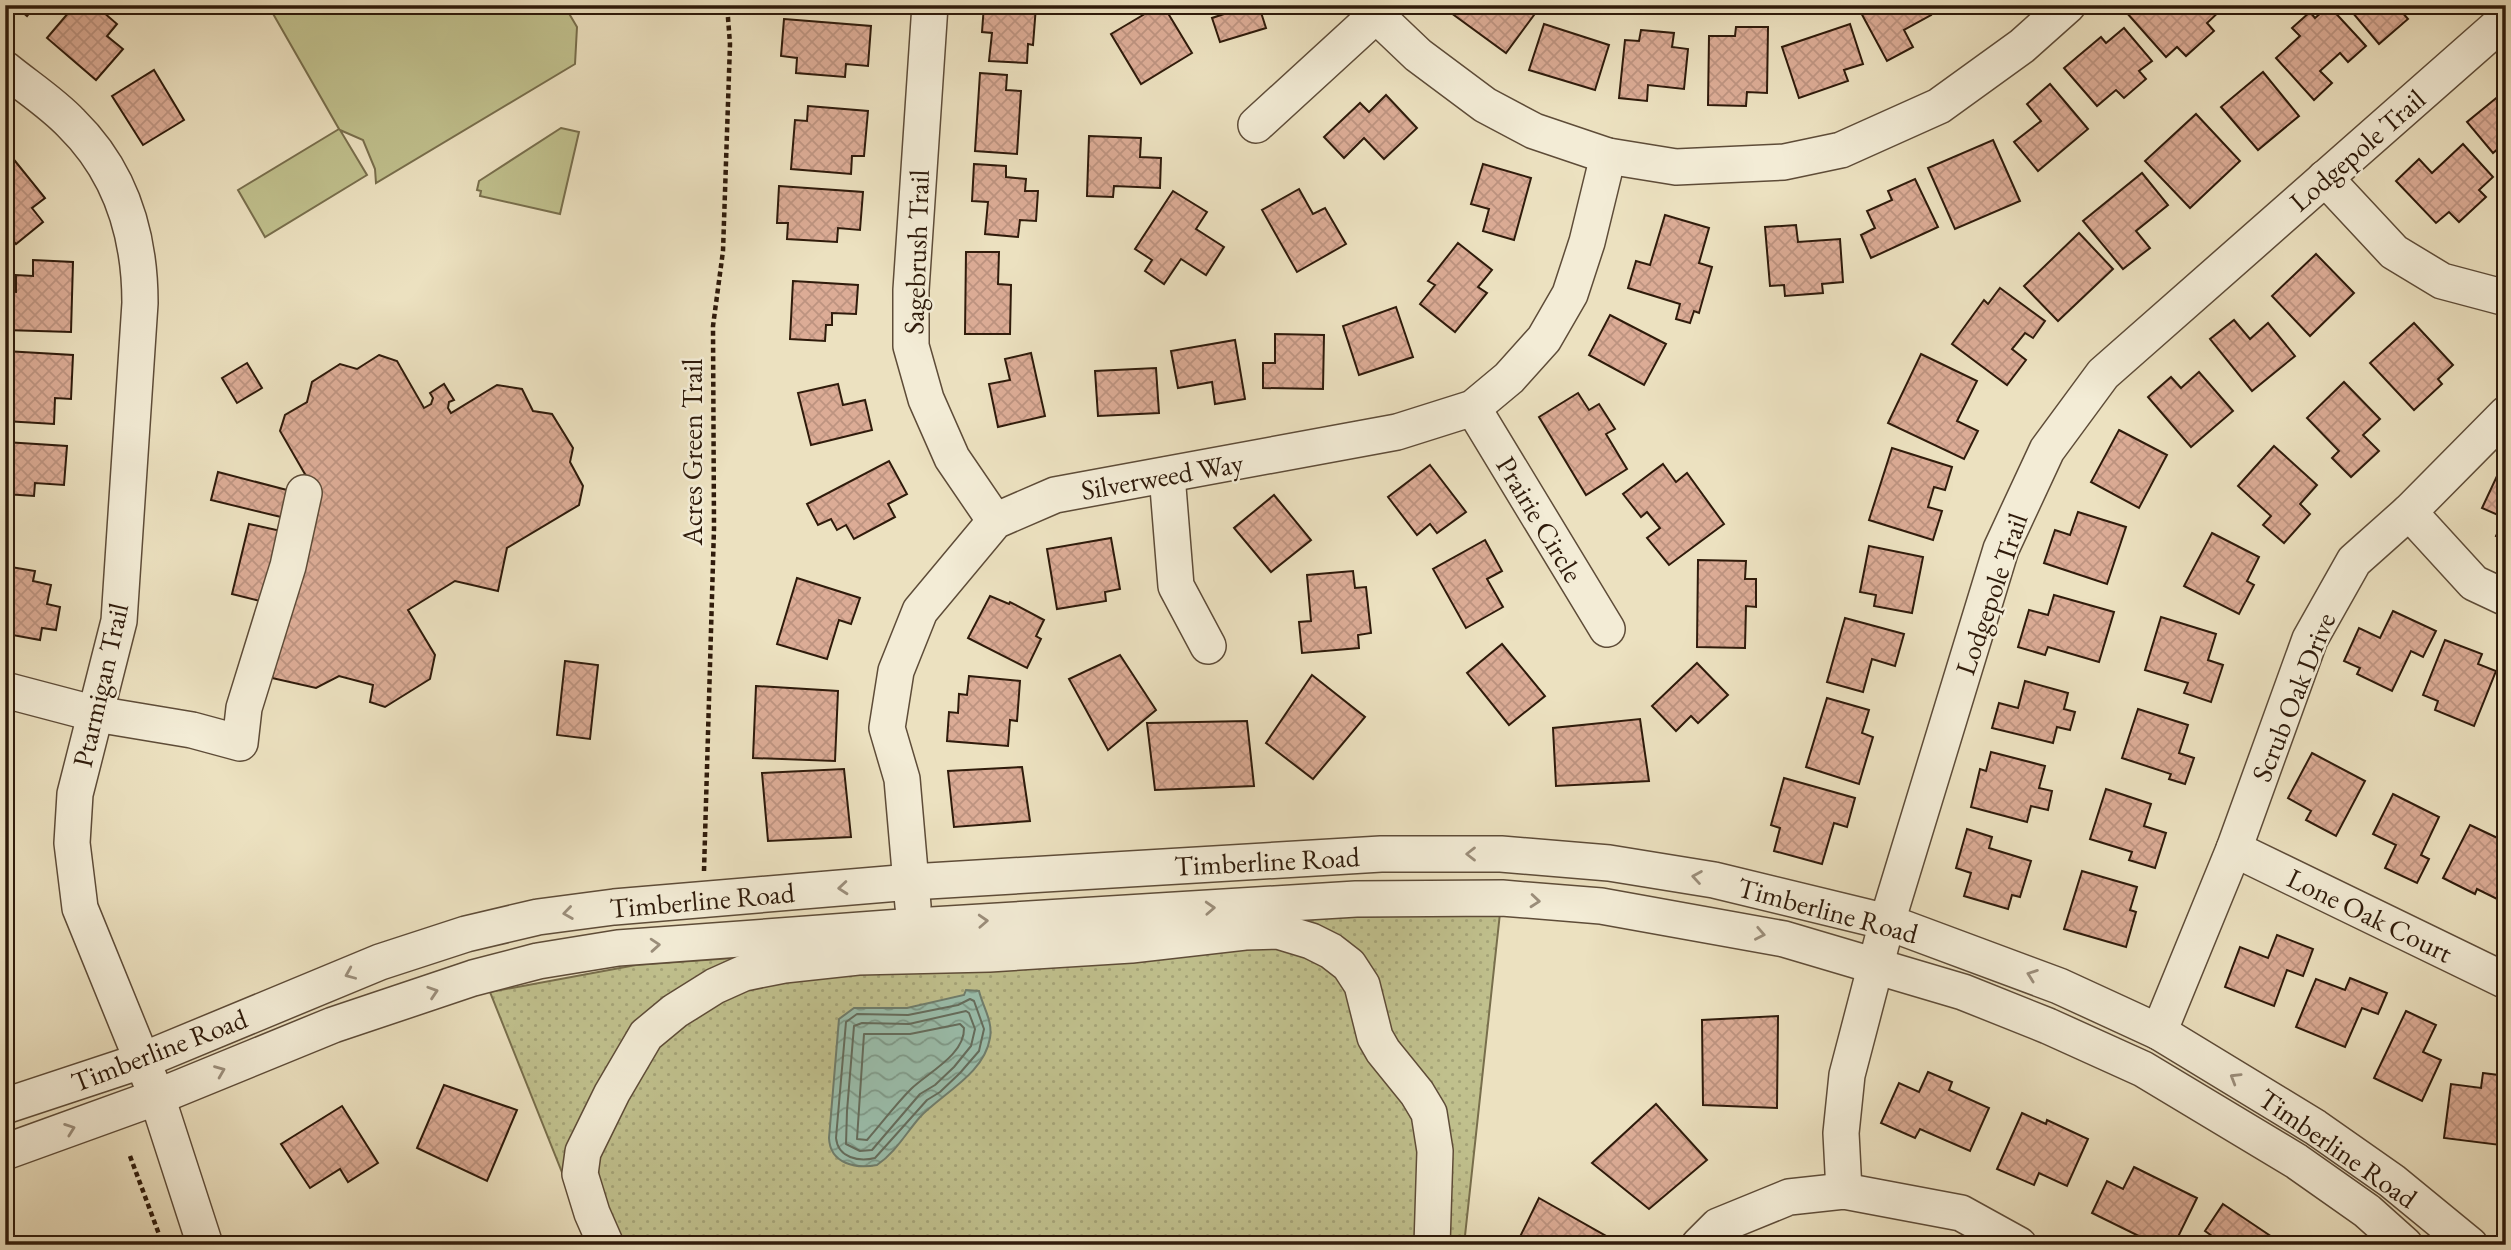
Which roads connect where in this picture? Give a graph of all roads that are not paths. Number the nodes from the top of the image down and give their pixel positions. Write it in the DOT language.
graph roads {
  1 [pos="930,5"];
  2 [pos="2068,5"];
  3 [pos="1378,9"];
  4 [pos="2506,19"];
  5 [pos="5,69"];
  6 [pos="1256,125"];
  7 [pos="1608,156"];
  8 [pos="2325,178"];
  9 [pos="2506,298"];
  10 [pos="1473,408"];
  11 [pos="2506,414"];
  12 [pos="1167,475"];
  13 [pos="304,494"];
  14 [pos="2409,512"];
  15 [pos="995,521"];
  16 [pos="2506,598"];
  17 [pos="1607,629"];
  18 [pos="1208,646"];
  19 [pos="5,690"];
  20 [pos="96,714"];
  21 [pos="2234,849"];
  22 [pos="911,882"];
  23 [pos="1887,922"];
  24 [pos="915,926"];
  25 [pos="1876,965"];
  26 [pos="2506,981"];
  27 [pos="2159,1032"];
  28 [pos="141,1061"];
  29 [pos="157,1097"];
  30 [pos="5,1106"];
  31 [pos="5,1152"];
  32 [pos="1844,1191"];
  33 [pos="205,1245"];
  34 [pos="606,1245"];
  35 [pos="1432,1245"];
  36 [pos="1699,1245"];
  37 [pos="2019,1245"];
  38 [pos="2405,1245"];
  39 [pos="2470,1245"];
  1 -- 15 [label="street, Sagebrush Trail"];
  2 -- 7 [label="street"];
  3 -- 6 [label="street"];
  3 -- 7 [label="street"];
  4 -- 8 [label="street, Lodgepole Trail"];
  5 -- 20 [label="street, Ptarmigan Trail"];
  7 -- 10 [label="street, Silverweed Way"];
  8 -- 9 [label="street"];
  8 -- 23 [label="street, Lodgepole Trail"];
  10 -- 12 [label="street, Silverweed Way"];
  10 -- 17 [label="street, Prairie Circle"];
  11 -- 14 [label="street, Scrub Oak Drive"];
  12 -- 15 [label="street, Silverweed Way"];
  12 -- 18 [label="street"];
  13 -- 20 [label="street"];
  14 -- 16 [label="street"];
  14 -- 21 [label="street, Scrub Oak Drive"];
  15 -- 22 [label="street, Silverweed Way"];
  19 -- 20 [label="street"];
  20 -- 28 [label="street, Ptarmigan Trail"];
  21 -- 26 [label="street, Lone Oak Court"];
  21 -- 27 [label="street, Scrub Oak Drive"];
  23 -- 22 [label="street, Timberline Road, one-way"];
  22 -- 24 [label="street, Silverweed Way"];
  22 -- 28 [label="street, Timberline Road, one-way"];
  23 -- 25 [label="street, Lodgepole Trail"];
  27 -- 23 [label="street, Timberline Road, one-way"];
  24 -- 25 [label="street, Timberline Road, one-way"];
  29 -- 24 [label="street, Timberline Road, one-way"];
  25 -- 32 [label="street, Lodgepole Trail"];
  25 -- 38 [label="street, Timberline Road"];
  39 -- 27 [label="street, Timberline Road, one-way"];
  28 -- 29 [label="street, Ptarmigan Trail"];
  28 -- 30 [label="street, Timberline Road"];
  31 -- 29 [label="street, Timberline Road, one-way"];
  29 -- 33 [label="street, Ptarmigan Trail"];
  32 -- 36 [label="street"];
  32 -- 37 [label="street"];
  34 -- 35 [label="street"];
}
